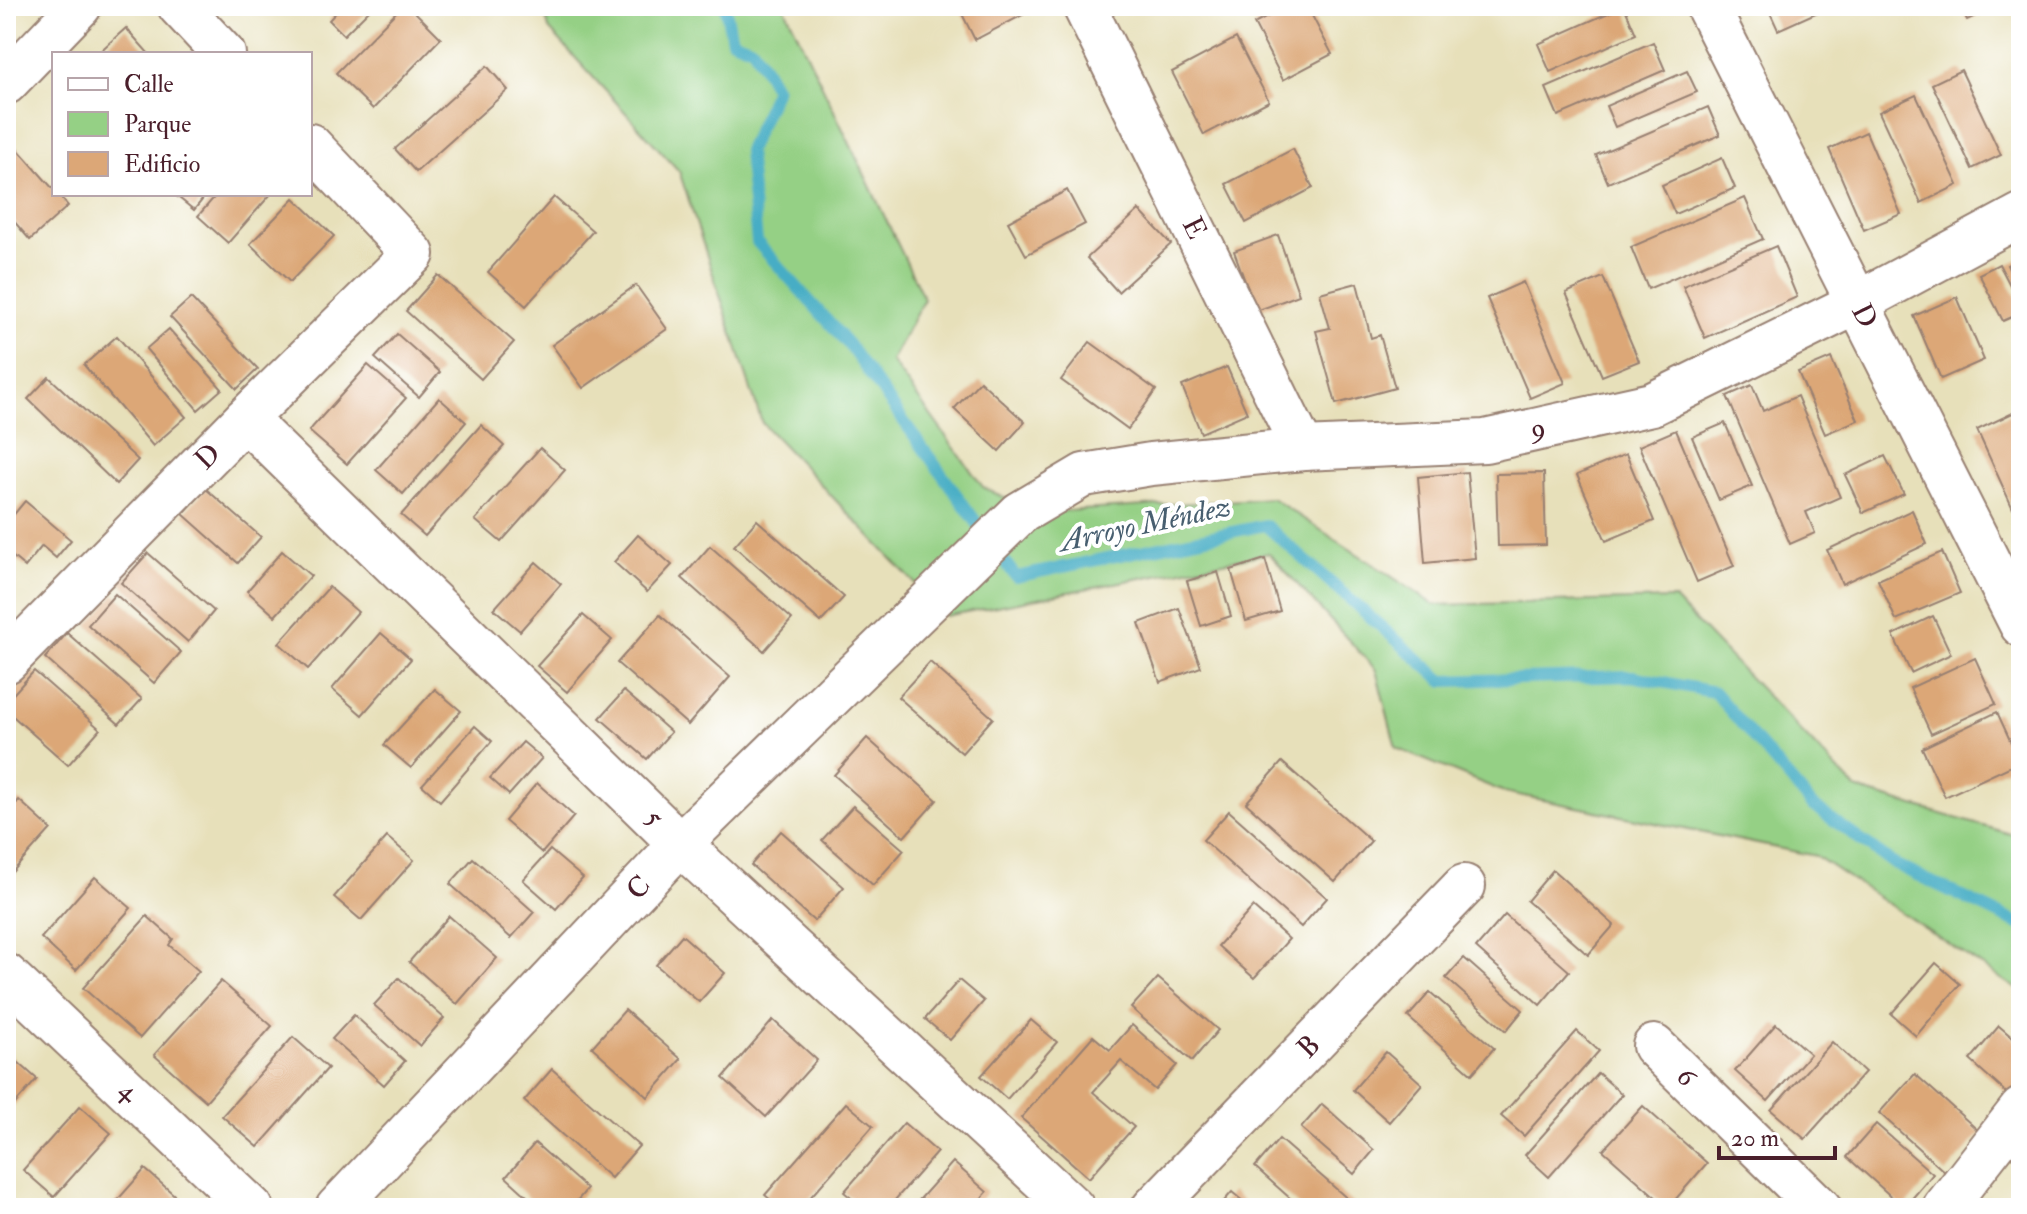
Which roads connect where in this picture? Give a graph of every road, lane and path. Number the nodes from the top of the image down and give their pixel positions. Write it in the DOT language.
graph roads {
  1 [pos="80,6"];
  2 [pos="179,6"];
  3 [pos="1084,6"];
  4 [pos="1707,6"];
  5 [pos="222,52"];
  6 [pos="6,83"];
  7 [pos="312,147"];
  8 [pos="2021,215"];
  9 [pos="1857,303"];
  10 [pos="245,419"];
  11 [pos="1303,449"];
  12 [pos="1020,513"];
  13 [pos="2021,625"];
  14 [pos="6,662"];
  15 [pos="680,844"];
  16 [pos="1464,886"];
  17 [pos="6,975"];
  18 [pos="1654,1046"];
  19 [pos="2021,1109"];
  20 [pos="252,1208"];
  21 [pos="337,1208"];
  22 [pos="1073,1208"];
  23 [pos="1153,1208"];
  24 [pos="1820,1208"];
  25 [pos="1944,1208"];
  1 -- 6 [label="street"];
  2 -- 5 [label="street"];
  3 -- 11 [label="street, E"];
  4 -- 9 [label="street, D"];
  7 -- 10 [label="street, D"];
  8 -- 9 [label="street, 9"];
  9 -- 11 [label="street, 9"];
  9 -- 13 [label="street, D"];
  10 -- 14 [label="street, D"];
  10 -- 15 [label="street, 5"];
  11 -- 12 [label="street, 9"];
  12 -- 15 [label="street, C"];
  15 -- 21 [label="street, C"];
  15 -- 22 [label="street, 5"];
  16 -- 23 [label="street, B"];
  17 -- 20 [label="street, 4"];
  18 -- 24 [label="street, 6"];
  19 -- 25 [label="street"];
}
